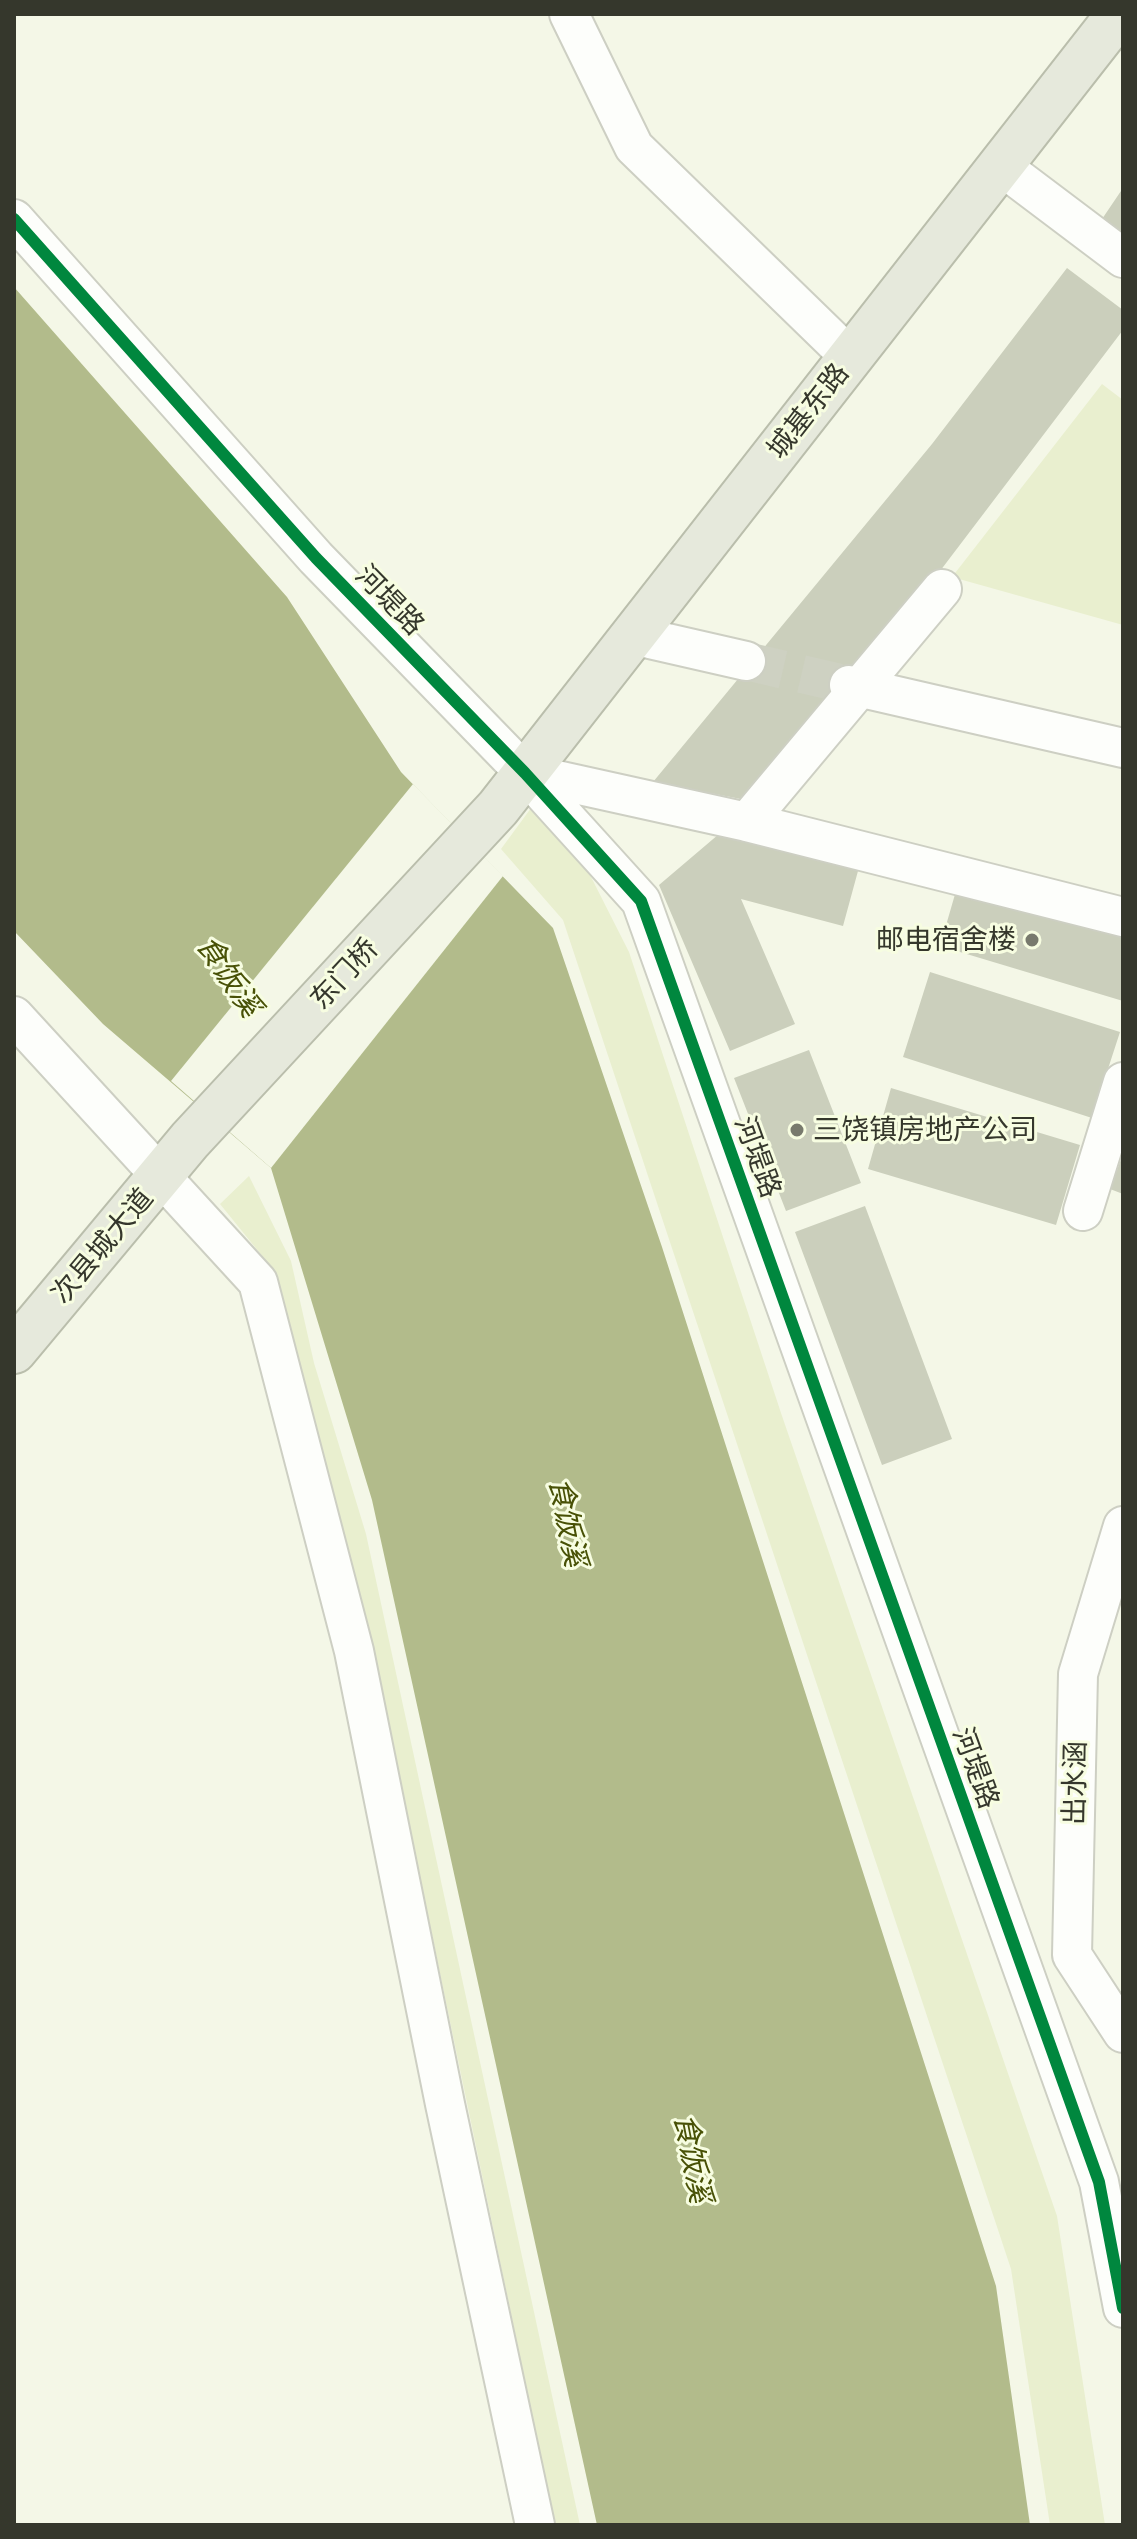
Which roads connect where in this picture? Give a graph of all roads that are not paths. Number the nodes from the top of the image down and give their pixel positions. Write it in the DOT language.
graph roads {
  1 [pos="569,14"];
  2 [pos="1119,14"];
  3 [pos="1001,166"];
  4 [pos="14,219"];
  5 [pos="1123,258"];
  6 [pos="850,357"];
  7 [pos="942,589"];
  8 [pos="632,635"];
  9 [pos="746,661"];
  10 [pos="854,686"];
  11 [pos="1123,748"];
  12 [pos="525,773"];
  13 [pos="498,808"];
  14 [pos="747,822"];
  15 [pos="1123,917"];
  16 [pos="14,1016"];
  17 [pos="1123,1082"];
  18 [pos="190,1140"];
  19 [pos="161,1176"];
  20 [pos="1083,1211"];
  21 [pos="14,1351"];
  22 [pos="1123,1526"];
  23 [pos="1123,2033"];
  24 [pos="1123,2308"];
  25 [pos="535,2525"];
  1 -- 6 [label="street"];
  2 -- 3 [label="highway, 城基东路"];
  3 -- 5 [label="street"];
  3 -- 6 [label="highway, 城基东路"];
  4 -- 12 [label="street, 河堤路"];
  6 -- 8 [label="highway, 城基东路"];
  7 -- 10 [label="street"];
  8 -- 9 [label="street"];
  8 -- 12 [label="highway, 城基东路"];
  10 -- 11 [label="street"];
  10 -- 14 [label="street"];
  12 -- 13 [label="highway, 城基东路"];
  12 -- 14 [label="street"];
  12 -- 24 [label="street, 河堤路"];
  13 -- 18 [label="highway, 东门桥"];
  14 -- 15 [label="street"];
  16 -- 19 [label="street"];
  17 -- 20 [label="street"];
  18 -- 19 [label="highway, 次县城大道"];
  19 -- 21 [label="highway, 次县城大道"];
  19 -- 25 [label="street"];
  22 -- 23 [label="street, 出水涵"];
}
